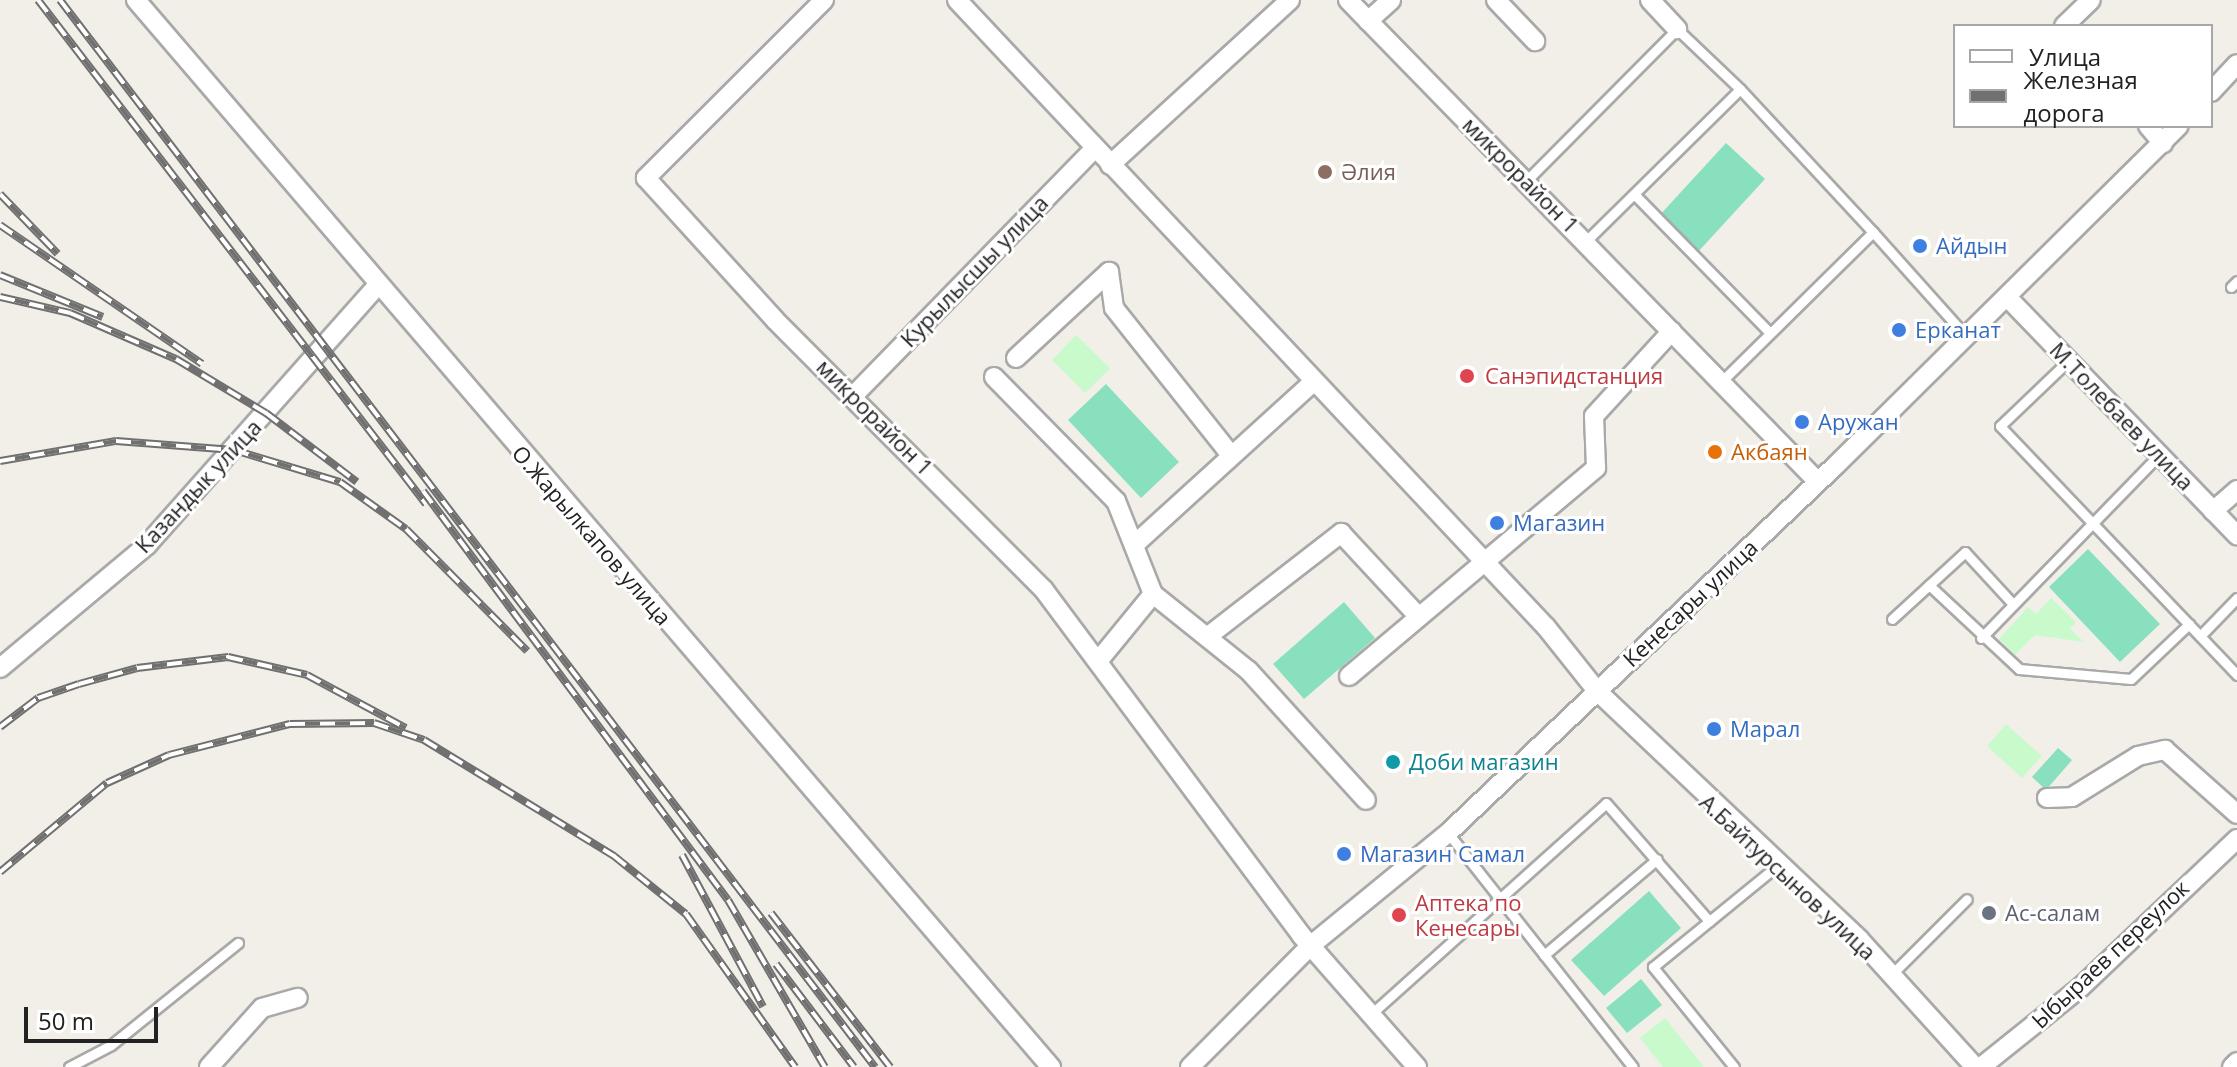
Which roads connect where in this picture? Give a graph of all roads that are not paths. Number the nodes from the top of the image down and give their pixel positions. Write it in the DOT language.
graph roads {
  1 [pos="824,0"];
  2 [pos="957,0"];
  3 [pos="1290,0"];
  4 [pos="1348,0"];
  5 [pos="1391,0"];
  6 [pos="1496,0"];
  7 [pos="1650,0"];
  8 [pos="2091,0"];
  9 [pos="139,1"];
  10 [pos="1368,21"];
  11 [pos="2066,24"];
  12 [pos="1677,29"];
  13 [pos="1535,41"];
  14 [pos="2237,64"];
  15 [pos="1740,89"];
  16 [pos="2213,90"];
  17 [pos="2150,128"];
  18 [pos="2177,128"];
  19 [pos="2163,143"];
  20 [pos="1095,148"];
  21 [pos="1110,165"];
  22 [pos="1527,180"];
  23 [pos="1634,194"];
  24 [pos="1873,232"];
  25 [pos="1586,241"];
  26 [pos="378,285"];
  27 [pos="2008,298"];
  28 [pos="1672,331"];
  29 [pos="1770,333"];
  30 [pos="1967,337"];
  31 [pos="1016,358"];
  32 [pos="2068,361"];
  33 [pos="994,377"];
  34 [pos="1721,382"];
  35 [pos="1312,383"];
  36 [pos="855,394"];
  37 [pos="1230,454"];
  38 [pos="2159,455"];
  39 [pos="1818,482"];
  40 [pos="2237,490"];
  41 [pos="2213,511"];
  42 [pos="2093,523"];
  43 [pos="2237,535"];
  44 [pos="1134,545"];
  45 [pos="1483,567"];
  46 [pos="1929,585"];
  47 [pos="1153,594"];
  48 [pos="2237,598"];
  49 [pos="2013,604"];
  50 [pos="1418,616"];
  51 [pos="1892,619"];
  52 [pos="2189,624"];
  53 [pos="2200,636"];
  54 [pos="1207,637"];
  55 [pos="1981,638"];
  56 [pos="1099,660"];
  57 [pos="0,668"];
  58 [pos="2237,675"];
  59 [pos="1349,676"];
  60 [pos="1597,691"];
  61 [pos="2047,798"];
  62 [pos="1366,800"];
  63 [pos="2235,808"];
  64 [pos="1448,833"];
  65 [pos="2237,839"];
  66 [pos="1657,859"];
  67 [pos="1777,866"];
  68 [pos="1500,899"];
  69 [pos="1967,899"];
  70 [pos="1709,921"];
  71 [pos="238,943"];
  72 [pos="1310,946"];
  73 [pos="1544,955"];
  74 [pos="1891,975"];
  75 [pos="298,998"];
  76 [pos="1370,1015"];
  77 [pos="2237,1062"];
  78 [pos="69,1067"];
  79 [pos="209,1067"];
  80 [pos="1051,1067"];
  81 [pos="1190,1067"];
  82 [pos="1417,1067"];
  83 [pos="1633,1067"];
  84 [pos="1734,1067"];
  85 [pos="1975,1067"];
  86 [pos="1981,1067"];
  87 [pos="2232,1067"];
  1 -- 36 [label="street, микрорайон 1"];
  2 -- 20 [label="street"];
  3 -- 21 [label="street"];
  4 -- 10 [label="street, микрорайон 1"];
  5 -- 10 [label="street"];
  6 -- 13 [label="street"];
  7 -- 12 [label="street"];
  8 -- 11 [label="street"];
  9 -- 26 [label="street, О.Жарылкапов улица"];
  10 -- 22 [label="street, микрорайон 1"];
  12 -- 15 [label="lane"];
  12 -- 22 [label="lane"];
  14 -- 16 [label="street"];
  15 -- 23 [label="lane"];
  15 -- 24 [label="lane"];
  17 -- 19 [label="street"];
  18 -- 19 [label="street, Кенесары улица"];
  19 -- 27 [label="street, Кенесары улица"];
  20 -- 21 [label="street"];
  20 -- 36 [label="street, Курылысшы улица"];
  21 -- 35 [label="street"];
  22 -- 25 [label="street, микрорайон 1"];
  23 -- 25 [label="lane"];
  23 -- 29 [label="lane"];
  24 -- 29 [label="lane"];
  24 -- 30 [label="lane"];
  25 -- 28 [label="street, микрорайон 1"];
  26 -- 57 [label="street, Казандык улица"];
  26 -- 80 [label="street, О.Жарылкапов улица"];
  27 -- 30 [label="street, Кенесары улица"];
  27 -- 32 [label="street, М.Толебаев улица"];
  28 -- 34 [label="street, микрорайон 1"];
  28 -- 45 [label="street"];
  29 -- 34 [label="lane"];
  30 -- 39 [label="street, Кенесары улица"];
  31 -- 37 [label="street"];
  32 -- 38 [label="street, М.Толебаев улица"];
  32 -- 42 [label="lane"];
  33 -- 44 [label="street"];
  34 -- 39 [label="street, микрорайон 1"];
  35 -- 37 [label="street"];
  35 -- 45 [label="street"];
  36 -- 56 [label="street, микрорайон 1"];
  37 -- 44 [label="street"];
  38 -- 41 [label="street, М.Толебаев улица"];
  38 -- 42 [label="lane"];
  39 -- 60 [label="street, Кенесары улица"];
  40 -- 41 [label="street"];
  41 -- 43 [label="street, М.Толебаев улица"];
  42 -- 49 [label="lane"];
  42 -- 52 [label="lane"];
  44 -- 47 [label="street"];
  45 -- 50 [label="street"];
  45 -- 60 [label="street"];
  46 -- 49 [label="lane"];
  46 -- 51 [label="lane"];
  46 -- 55 [label="lane"];
  47 -- 54 [label="street"];
  47 -- 56 [label="street"];
  48 -- 53 [label="lane"];
  49 -- 55 [label="lane"];
  50 -- 54 [label="street"];
  50 -- 59 [label="street"];
  52 -- 53 [label="lane"];
  52 -- 55 [label="lane"];
  53 -- 58 [label="lane"];
  54 -- 62 [label="street"];
  56 -- 72 [label="street, микрорайон 1"];
  60 -- 64 [label="street, Кенесары улица"];
  60 -- 67 [label="street, А.Байтурсынов улица"];
  61 -- 63 [label="street"];
  64 -- 68 [label="lane"];
  64 -- 72 [label="street, Кенесары улица"];
  65 -- 86 [label="street, Ыбыраев переулок"];
  66 -- 68 [label="lane"];
  66 -- 70 [label="lane"];
  66 -- 73 [label="lane"];
  67 -- 70 [label="lane"];
  67 -- 74 [label="street, А.Байтурсынов улица"];
  68 -- 73 [label="lane"];
  68 -- 76 [label="lane"];
  69 -- 74 [label="lane"];
  70 -- 84 [label="lane"];
  71 -- 78 [label="lane"];
  72 -- 76 [label="street, микрорайон 1"];
  72 -- 81 [label="street, Кенесары улица"];
  73 -- 83 [label="lane"];
  74 -- 85 [label="street, А.Байтурсынов улица"];
  75 -- 79 [label="street"];
  76 -- 82 [label="street, микрорайон 1"];
  77 -- 87 [label="street"];
}
